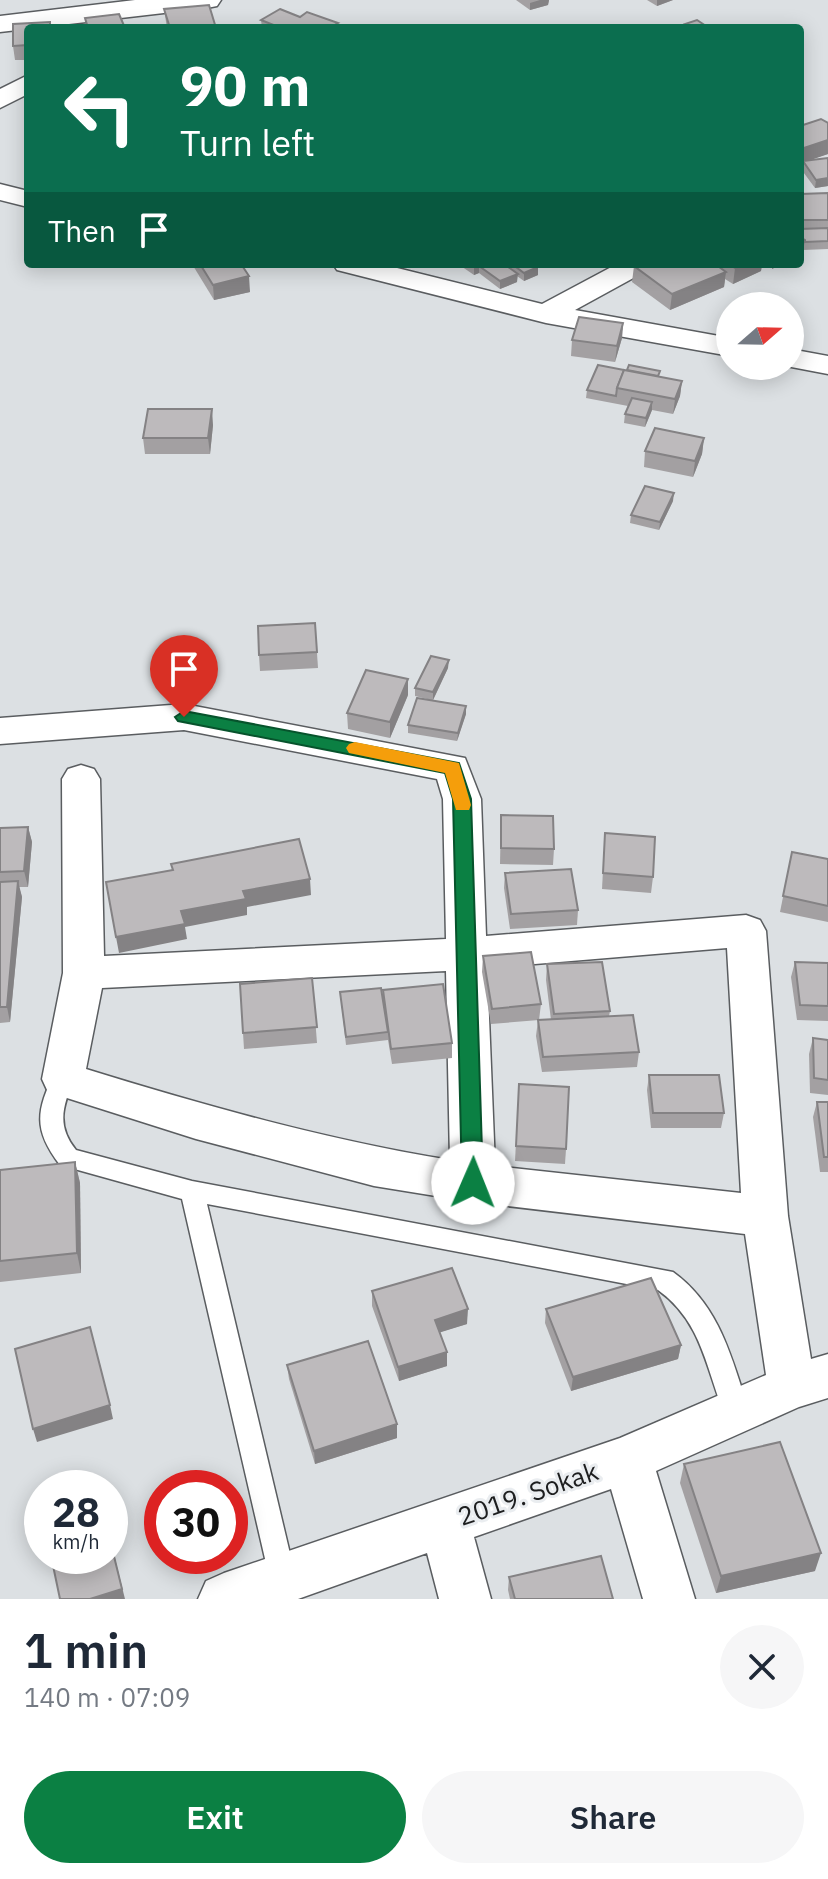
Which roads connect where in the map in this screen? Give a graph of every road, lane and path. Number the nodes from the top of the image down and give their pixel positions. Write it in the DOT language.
graph roads {
  1 [pos="207,0"];
  2 [pos="55,23"];
  3 [pos="0,24"];
  4 [pos="24,85"];
  5 [pos="0,100"];
  6 [pos="0,192"];
  7 [pos="24,198"];
  8 [pos="631,268"];
  9 [pos="391,269"];
  10 [pos="546,314"];
  11 [pos="716,344"];
  12 [pos="804,361"];
  13 [pos="828,365"];
  14 [pos="0,731"];
  15 [pos="81,779"];
  16 [pos="467,954"];
  17 [pos="84,973"];
  18 [pos="63,1079"];
  19 [pos="473,1183"];
  20 [pos="192,1191"];
  21 [pos="765,1216"];
  22 [pos="810,1382"];
  23 [pos="736,1411"];
  24 [pos="627,1459"];
  25 [pos="445,1523"];
  26 [pos="282,1579"];
  27 [pos="224,1599"];
  28 [pos="465,1599"];
  29 [pos="669,1599"];
  1 -- 2 [label="street"];
  2 -- 3 [label="street"];
  4 -- 5 [label="street"];
  6 -- 7 [label="street"];
  8 -- 10 [label="street"];
  9 -- 10 [label="street"];
  10 -- 11 [label="street"];
  12 -- 13 [label="street"];
  14 -- 16 [label="street"];
  15 -- 17 [label="street"];
  16 -- 17 [label="street"];
  16 -- 19 [label="street"];
  16 -- 21 [label="street"];
  17 -- 18 [label="street"];
  18 -- 19 [label="street"];
  18 -- 20 [label="lane"];
  19 -- 21 [label="street"];
  20 -- 23 [label="lane"];
  20 -- 26 [label="lane"];
  21 -- 22 [label="street"];
  22 -- 23 [label="street, 2019. Sokak"];
  23 -- 24 [label="street, 2019. Sokak"];
  24 -- 25 [label="street, 2019. Sokak"];
  24 -- 29 [label="street"];
  25 -- 26 [label="street, 2019. Sokak"];
  25 -- 28 [label="street"];
  26 -- 27 [label="street, 2019. Sokak"];
}
